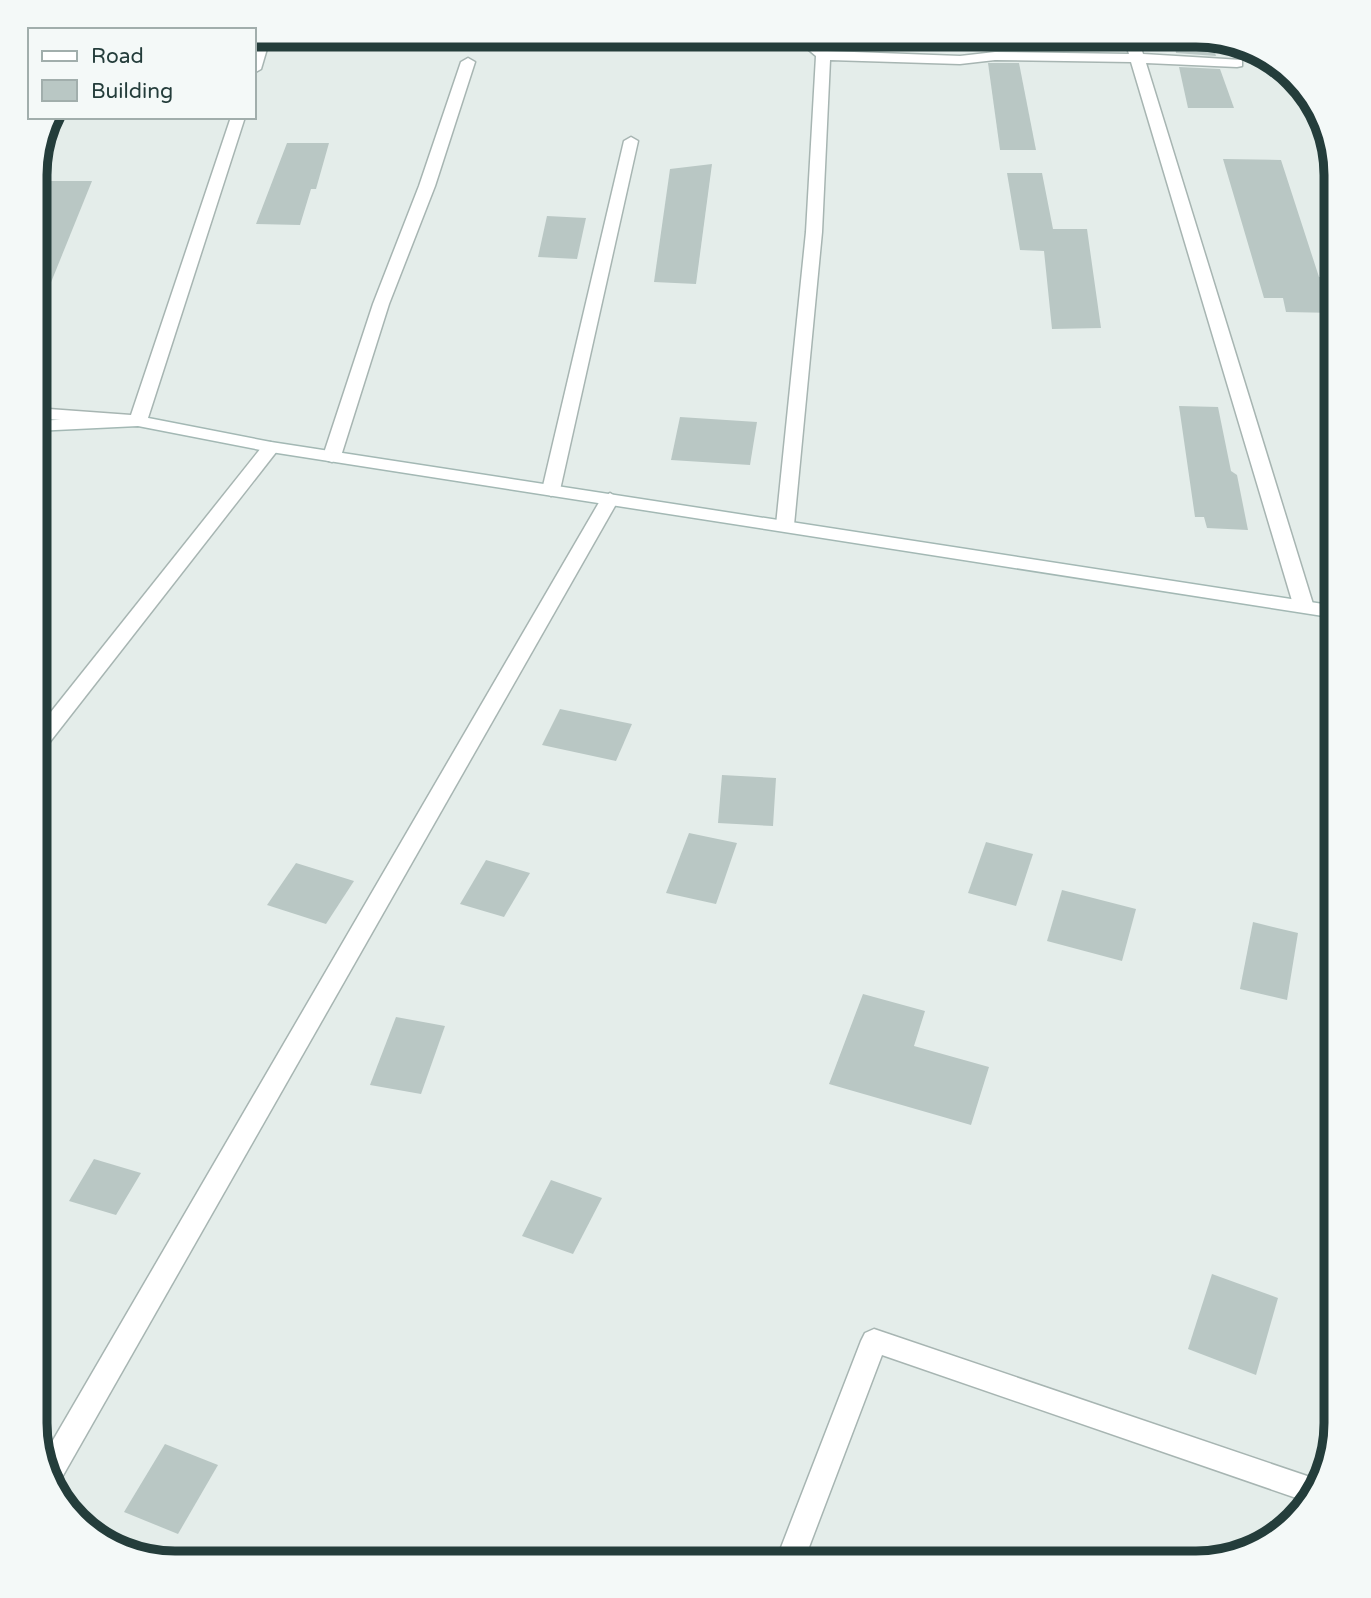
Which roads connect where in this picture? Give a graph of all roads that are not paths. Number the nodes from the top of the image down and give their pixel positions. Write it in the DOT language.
graph roads {
  1 [pos="814,48"];
  2 [pos="1133,48"];
  3 [pos="823,55"];
  4 [pos="1135,58"];
  5 [pos="468,62"];
  6 [pos="1237,63"];
  7 [pos="237,119"];
  8 [pos="631,141"];
  9 [pos="48,414"];
  10 [pos="138,421"];
  11 [pos="48,425"];
  12 [pos="271,447"];
  13 [pos="332,456"];
  14 [pos="551,490"];
  15 [pos="610,499"];
  16 [pos="785,525"];
  17 [pos="1303,604"];
  18 [pos="1324,608"];
  19 [pos="48,731"];
  20 [pos="54,1464"];
  21 [pos="1306,1488"];
  22 [pos="794,1551"];
  1 -- 3 [label="street"];
  2 -- 4 [label="street"];
  3 -- 4 [label="street"];
  3 -- 16 [label="street"];
  4 -- 6 [label="street"];
  4 -- 17 [label="street"];
  5 -- 13 [label="street"];
  7 -- 10 [label="street"];
  8 -- 14 [label="street"];
  9 -- 10 [label="street"];
  10 -- 11 [label="street"];
  10 -- 12 [label="street"];
  12 -- 13 [label="street"];
  12 -- 19 [label="street"];
  13 -- 14 [label="street"];
  14 -- 15 [label="street"];
  15 -- 16 [label="street"];
  15 -- 20 [label="street"];
  16 -- 17 [label="street"];
  17 -- 18 [label="street"];
  21 -- 22 [label="street"];
}
